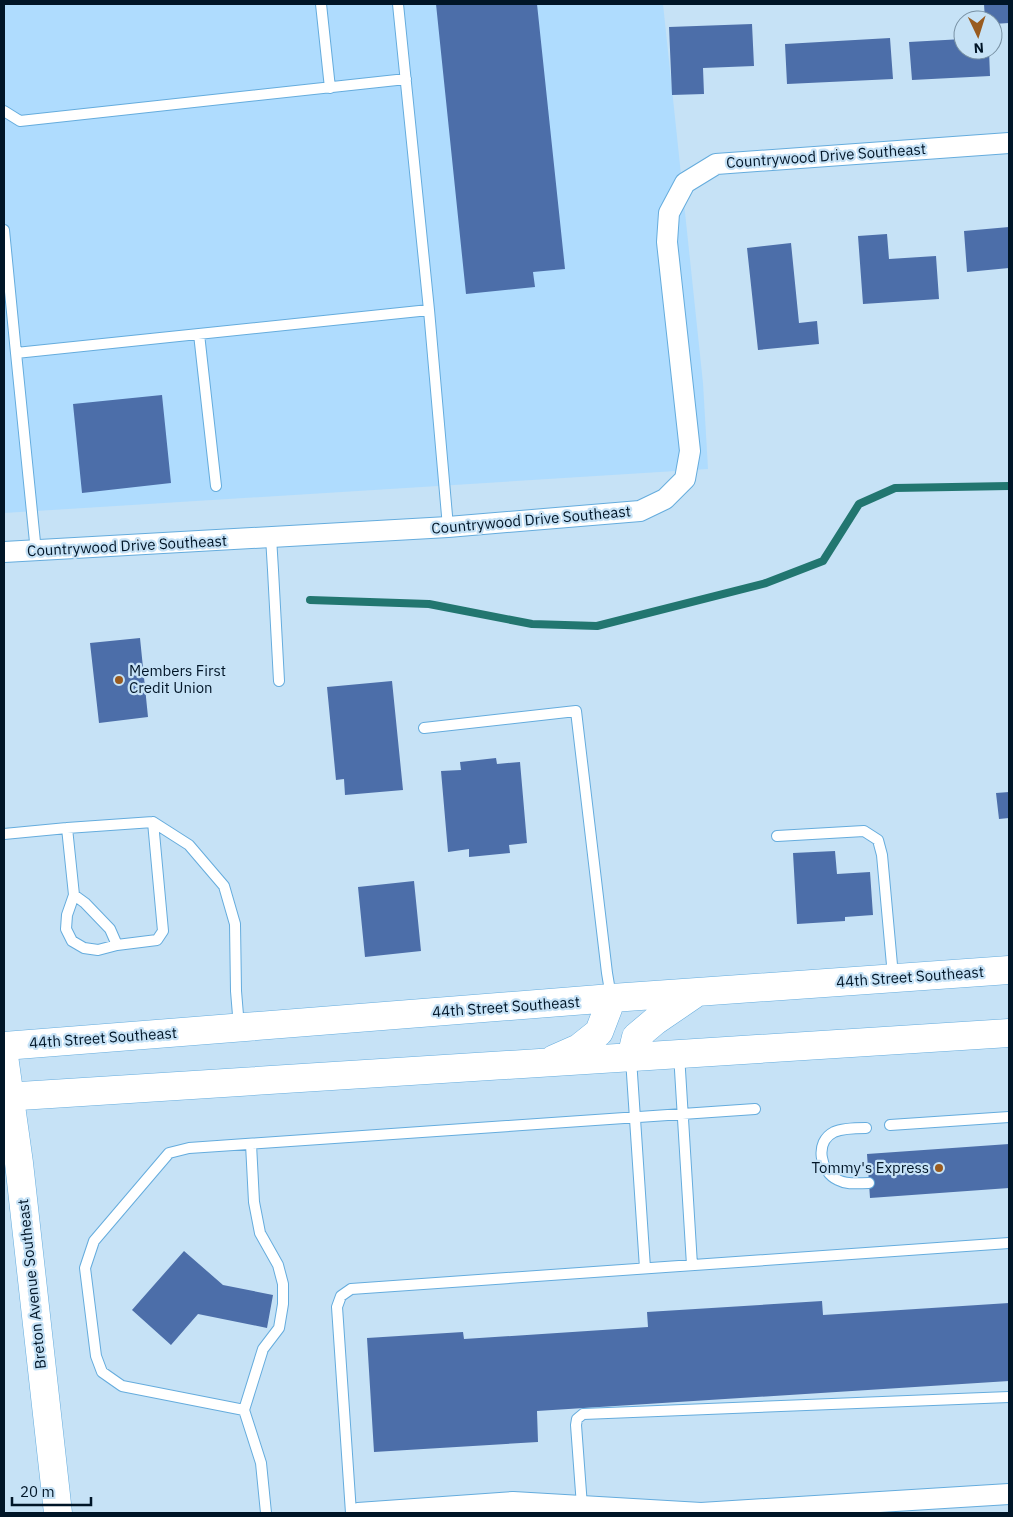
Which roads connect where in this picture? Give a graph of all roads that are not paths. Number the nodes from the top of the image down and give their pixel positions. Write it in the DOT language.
graph roads {
  1 [pos="321,4"];
  2 [pos="398,4"];
  3 [pos="406,79"];
  4 [pos="330,88"];
  5 [pos="4,111"];
  6 [pos="1009,143"];
  7 [pos="4,230"];
  8 [pos="429,310"];
  9 [pos="8,311"];
  10 [pos="199,334"];
  11 [pos="16,353"];
  12 [pos="216,486"];
  13 [pos="448,527"];
  14 [pos="270,537"];
  15 [pos="4,552"];
  16 [pos="36,552"];
  17 [pos="279,681"];
  18 [pos="424,728"];
  19 [pos="153,822"];
  20 [pos="67,828"];
  21 [pos="4,834"];
  22 [pos="777,836"];
  23 [pos="74,895"];
  24 [pos="117,945"];
  25 [pos="1009,970"];
  26 [pos="893,978"];
  27 [pos="698,992"];
  28 [pos="612,998"];
  29 [pos="239,1028"];
  30 [pos="1009,1033"];
  31 [pos="4,1046"];
  32 [pos="679,1054"];
  33 [pos="4,1056"];
  34 [pos="631,1058"];
  35 [pos="543,1063"];
  36 [pos="6,1097"];
  37 [pos="755,1109"];
  38 [pos="682,1115"];
  39 [pos="1009,1117"];
  40 [pos="635,1118"];
  41 [pos="890,1126"];
  42 [pos="866,1128"];
  43 [pos="251,1144"];
  44 [pos="869,1183"];
  45 [pos="1009,1243"];
  46 [pos="692,1265"];
  47 [pos="645,1268"];
  48 [pos="1009,1397"];
  49 [pos="244,1410"];
  50 [pos="1009,1494"];
  51 [pos="582,1506"];
  52 [pos="615,1511"];
  53 [pos="58,1513"];
  54 [pos="266,1513"];
  55 [pos="351,1513"];
  56 [pos="358,1513"];
  57 [pos="701,1513"];
  1 -- 4 [label="lane"];
  2 -- 3 [label="lane"];
  3 -- 4 [label="lane"];
  3 -- 8 [label="lane"];
  4 -- 5 [label="lane"];
  6 -- 13 [label="street, Countrywood Drive Southeast"];
  7 -- 9 [label="lane"];
  8 -- 10 [label="lane"];
  8 -- 13 [label="lane"];
  9 -- 11 [label="lane"];
  10 -- 11 [label="lane"];
  10 -- 12 [label="lane"];
  11 -- 16 [label="lane"];
  13 -- 14 [label="street, Countrywood Drive Southeast"];
  14 -- 16 [label="street, Countrywood Drive Southeast"];
  14 -- 17 [label="lane"];
  15 -- 16 [label="street, Countrywood Drive Southeast"];
  18 -- 28 [label="lane"];
  19 -- 20 [label="lane"];
  19 -- 24 [label="lane"];
  19 -- 29 [label="lane"];
  20 -- 21 [label="lane"];
  20 -- 23 [label="lane"];
  22 -- 26 [label="lane"];
  23 -- 24 [label="lane"];
  23 -- 24 [label="lane"];
  25 -- 26 [label="main road, 44th Street Southeast"];
  26 -- 27 [label="main road, 44th Street Southeast"];
  27 -- 28 [label="main road, 44th Street Southeast"];
  27 -- 34 [label="main road"];
  28 -- 29 [label="main road, 44th Street Southeast"];
  28 -- 35 [label="main road"];
  29 -- 31 [label="main road, 44th Street Southeast"];
  30 -- 32 [label="main road"];
  32 -- 34 [label="main road"];
  32 -- 38 [label="lane"];
  33 -- 36 [label="main road, Breton Avenue Southeast"];
  34 -- 35 [label="main road"];
  34 -- 40 [label="lane"];
  35 -- 36 [label="main road"];
  36 -- 53 [label="main road, Breton Avenue Southeast"];
  37 -- 38 [label="lane"];
  38 -- 40 [label="lane"];
  38 -- 46 [label="lane"];
  39 -- 41 [label="lane"];
  40 -- 43 [label="lane"];
  40 -- 47 [label="lane"];
  42 -- 44 [label="lane"];
  43 -- 49 [label="lane"];
  43 -- 49 [label="lane"];
  45 -- 46 [label="lane"];
  46 -- 47 [label="lane"];
  47 -- 55 [label="lane"];
  48 -- 51 [label="lane"];
  49 -- 54 [label="lane"];
  50 -- 57 [label="street"];
  51 -- 52 [label="street"];
  51 -- 56 [label="street"];
  52 -- 57 [label="street"];
}
